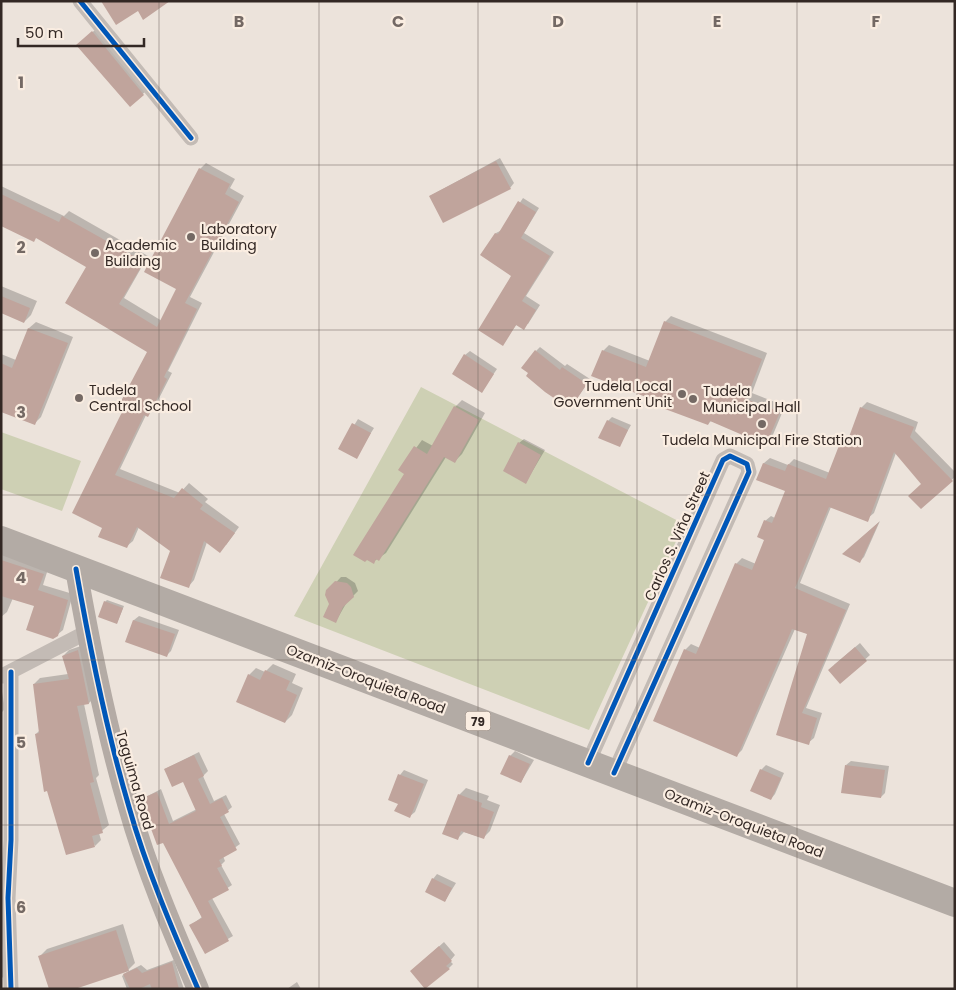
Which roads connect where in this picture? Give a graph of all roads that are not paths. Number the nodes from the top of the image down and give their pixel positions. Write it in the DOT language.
graph roads {
  1 [pos="80,1"];
  2 [pos="191,138"];
  3 [pos="1,540"];
  4 [pos="76,569"];
  5 [pos="87,632"];
  6 [pos="6,674"];
  7 [pos="588,763"];
  8 [pos="614,773"];
  9 [pos="955,903"];
  10 [pos="11,989"];
  11 [pos="198,989"];
  1 -- 2 [label="street"];
  3 -- 4 [label="highway, Ozamiz-Oroquieta Road / 79"];
  4 -- 5 [label="street, Taguima Road"];
  4 -- 7 [label="highway, Ozamiz-Oroquieta Road / 79"];
  5 -- 6 [label="street"];
  5 -- 11 [label="street, Taguima Road"];
  6 -- 10 [label="street"];
  7 -- 8 [label="highway, Ozamiz-Oroquieta Road / 79"];
  7 -- 8 [label="street, Carlos S. Viña Street"];
  8 -- 9 [label="highway, Ozamiz-Oroquieta Road / 79"];
}
